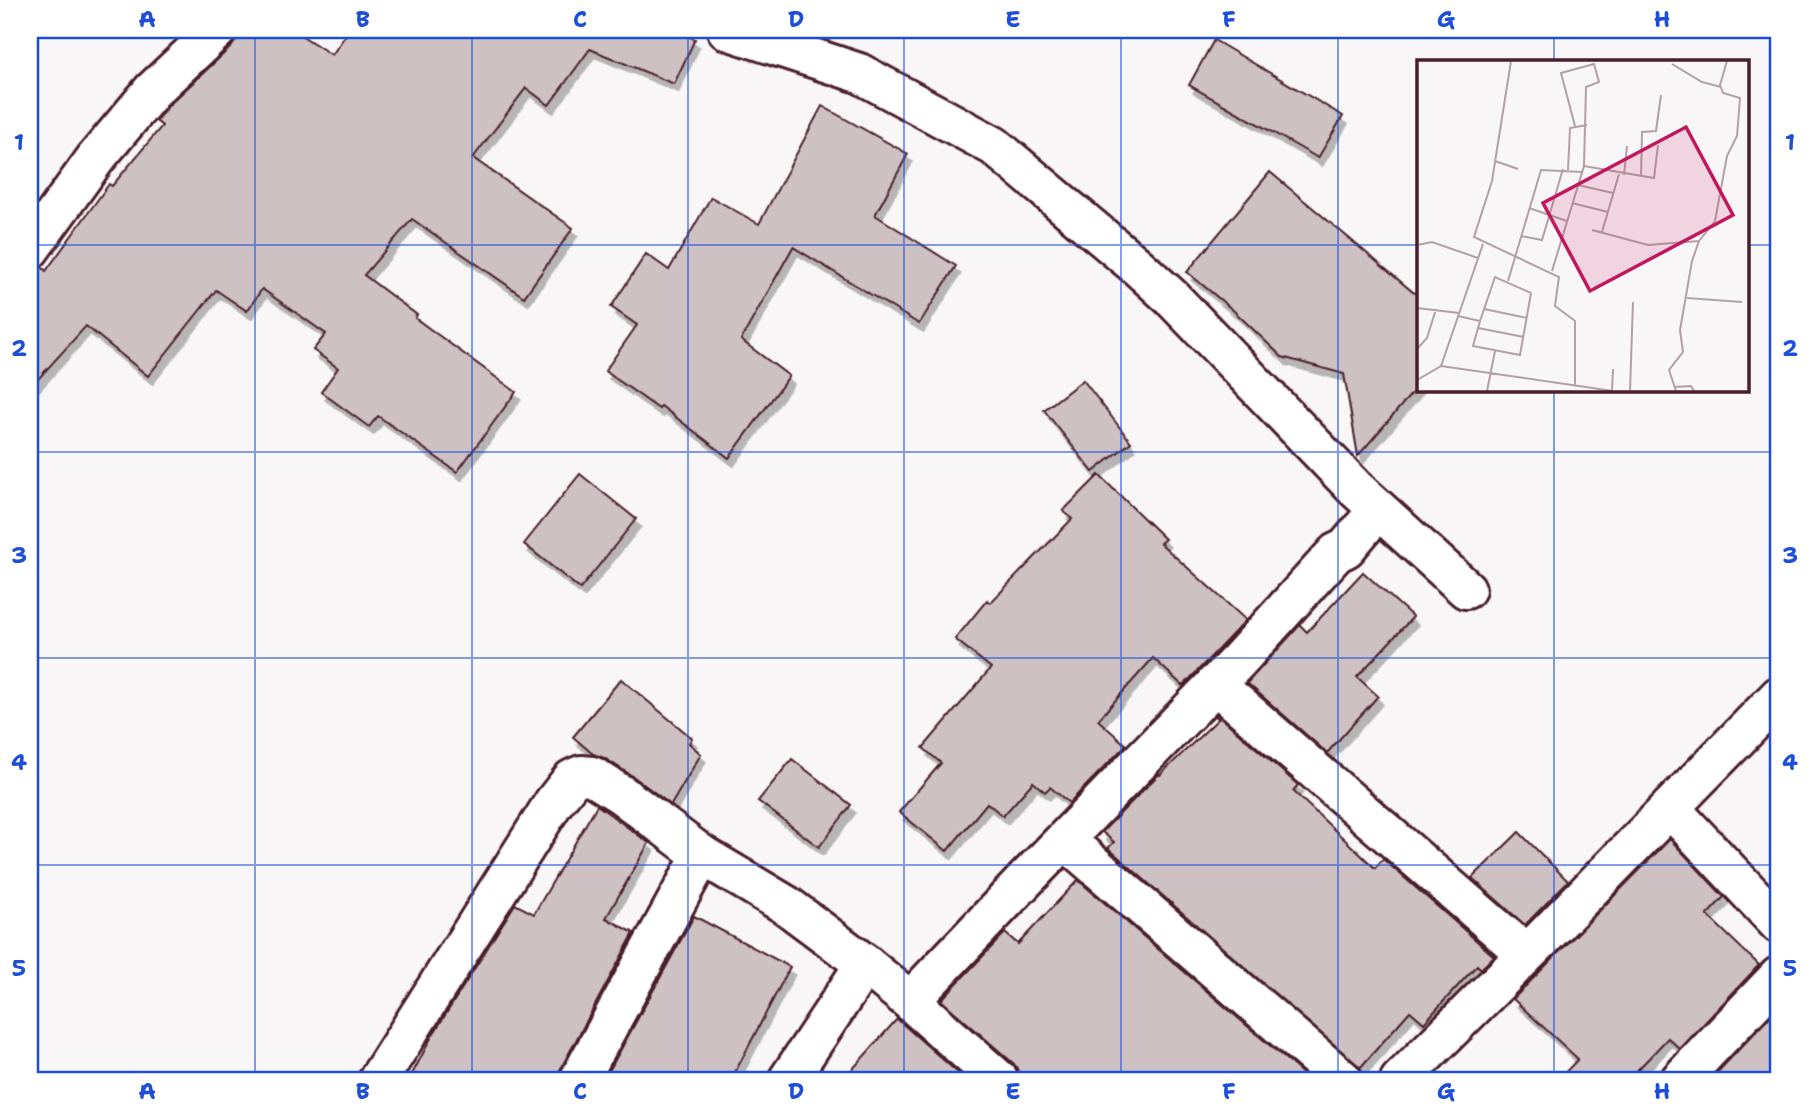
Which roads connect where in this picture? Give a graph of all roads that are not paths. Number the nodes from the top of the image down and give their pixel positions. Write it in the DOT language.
graph roads {
  1 [pos="217,30"];
  2 [pos="727,30"];
  3 [pos="30,249"];
  4 [pos="1378,510"];
  5 [pos="1466,589"];
  6 [pos="1215,684"];
  7 [pos="1779,695"];
  8 [pos="1670,808"];
  9 [pos="1065,840"];
  10 [pos="702,855"];
  11 [pos="1779,924"];
  12 [pos="1526,954"];
  13 [pos="865,964"];
  14 [pos="1779,976"];
  15 [pos="910,1001"];
  16 [pos="378,1080"];
  17 [pos="579,1080"];
  18 [pos="788,1080"];
  19 [pos="999,1080"];
  20 [pos="1343,1080"];
  21 [pos="1400,1080"];
  22 [pos="1680,1080"];
  1 -- 3 [label="street"];
  2 -- 4 [label="street"];
  4 -- 5 [label="street"];
  4 -- 6 [label="street"];
  6 -- 9 [label="street"];
  6 -- 12 [label="street"];
  7 -- 8 [label="street"];
  8 -- 11 [label="street"];
  8 -- 12 [label="street"];
  9 -- 15 [label="street"];
  9 -- 20 [label="street"];
  10 -- 13 [label="street"];
  10 -- 16 [label="street"];
  10 -- 17 [label="street"];
  12 -- 21 [label="street"];
  13 -- 15 [label="street"];
  13 -- 18 [label="street"];
  14 -- 22 [label="street"];
  15 -- 19 [label="street"];
}
